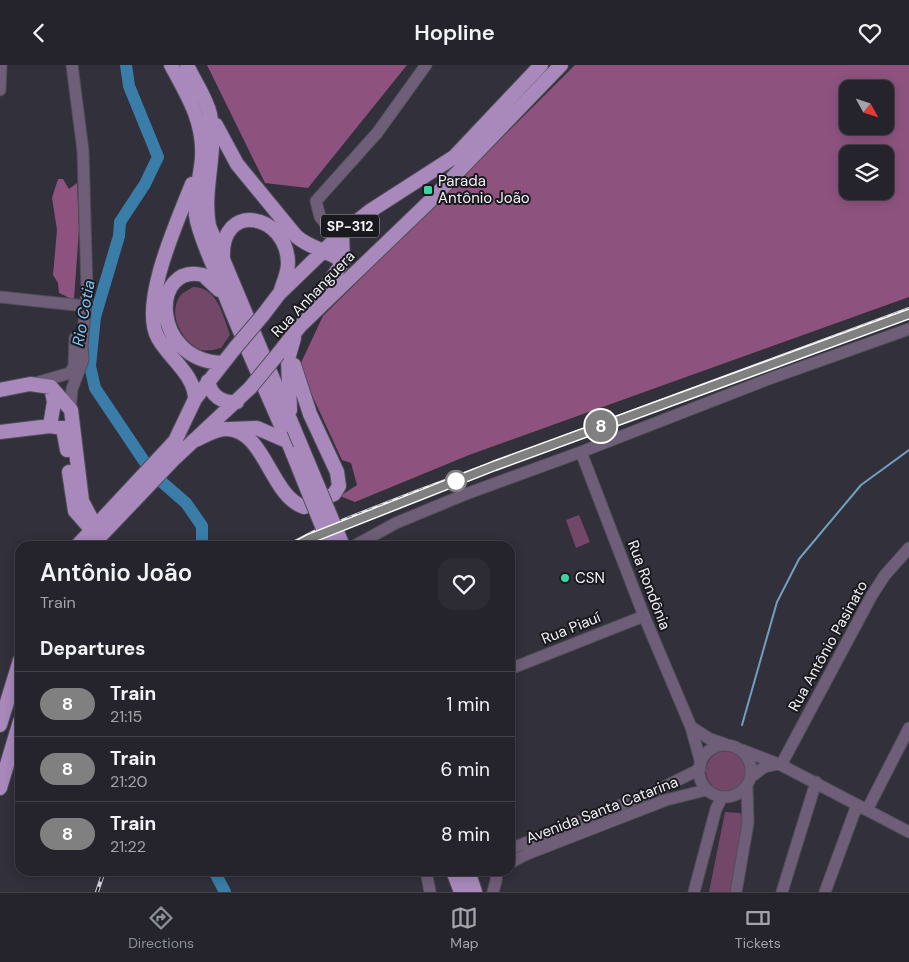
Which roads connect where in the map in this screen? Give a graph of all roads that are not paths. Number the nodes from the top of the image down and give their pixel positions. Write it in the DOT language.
graph roads {
  1 [pos="1,65"];
  2 [pos="72,65"];
  3 [pos="171,65"];
  4 [pos="187,65"];
  5 [pos="426,65"];
  6 [pos="541,65"];
  7 [pos="561,65"];
  8 [pos="0,90"];
  9 [pos="210,113"];
  10 [pos="202,158"];
  11 [pos="340,235"];
  12 [pos="325,251"];
  13 [pos="223,262"];
  14 [pos="343,262"];
  15 [pos="279,294"];
  16 [pos="0,297"];
  17 [pos="227,303"];
  18 [pos="85,306"];
  19 [pos="300,326"];
  20 [pos="909,329"];
  21 [pos="284,351"];
  22 [pos="222,363"];
  23 [pos="208,381"];
  24 [pos="30,385"];
  25 [pos="51,387"];
  26 [pos="1,391"];
  27 [pos="195,399"];
  28 [pos="237,402"];
  29 [pos="71,410"];
  30 [pos="51,422"];
  31 [pos="227,429"];
  32 [pos="4,430"];
  33 [pos="291,436"];
  34 [pos="193,441"];
  35 [pos="581,452"];
  36 [pos="170,455"];
  37 [pos="79,506"];
  38 [pos="96,534"];
  39 [pos="75,541"];
  40 [pos="85,541"];
  41 [pos="328,541"];
  42 [pos="340,541"];
  43 [pos="362,541"];
  44 [pos="909,548"];
  45 [pos="644,615"];
  46 [pos="515,667"];
  47 [pos="15,676"];
  48 [pos="0,725"];
  49 [pos="691,727"];
  50 [pos="909,728"];
  51 [pos="15,738"];
  52 [pos="726,745"];
  53 [pos="742,750"];
  54 [pos="780,764"];
  55 [pos="700,766"];
  56 [pos="749,782"];
  57 [pos="816,783"];
  58 [pos="0,787"];
  59 [pos="706,790"];
  60 [pos="727,797"];
  61 [pos="862,807"];
  62 [pos="749,808"];
  63 [pos="909,832"];
  64 [pos="515,847"];
  65 [pos="515,861"];
  66 [pos="427,876"];
  67 [pos="455,876"];
  68 [pos="470,876"];
  69 [pos="430,892"];
  70 [pos="461,892"];
  71 [pos="475,892"];
  72 [pos="694,892"];
  73 [pos="736,892"];
  74 [pos="782,892"];
  75 [pos="825,892"];
  1 -- 8 [label="street"];
  2 -- 18 [label="street"];
  3 -- 10 [label="main road"];
  4 -- 9 [label="main road"];
  5 -- 11 [label="street"];
  6 -- 11 [label="main road, Rua Anhanguera / SP-312"];
  7 -- 19 [label="main road, Rua Anhanguera / SP-312"];
  9 -- 12 [label="main road"];
  9 -- 13 [label="main road"];
  10 -- 17 [label="main road"];
  10 -- 27 [label="main road"];
  11 -- 12 [label="main road, Rua Anhanguera / SP-312"];
  11 -- 14 [label="main road"];
  12 -- 14 [label="main road"];
  12 -- 15 [label="main road, Rua Anhanguera / SP-312"];
  13 -- 15 [label="main road"];
  13 -- 33 [label="main road"];
  14 -- 19 [label="main road"];
  15 -- 22 [label="main road, Rua Anhanguera / SP-312, bridge"];
  16 -- 18 [label="street"];
  17 -- 22 [label="main road"];
  17 -- 33 [label="main road"];
  18 -- 24 [label="street"];
  18 -- 29 [label="street"];
  19 -- 21 [label="main road, Rua Anhanguera / SP-312"];
  20 -- 35 [label="street"];
  21 -- 28 [label="main road, SP-312, bridge"];
  21 -- 31 [label="main road"];
  21 -- 33 [label="main road"];
  22 -- 23 [label="main road, SP-312"];
  23 -- 27 [label="main road, SP-312"];
  23 -- 28 [label="main road"];
  24 -- 25 [label="main road"];
  24 -- 26 [label="main road"];
  25 -- 29 [label="main road"];
  25 -- 30 [label="main road"];
  27 -- 36 [label="main road, SP-312"];
  28 -- 34 [label="main road, SP-312"];
  29 -- 30 [label="main road"];
  29 -- 37 [label="main road"];
  30 -- 32 [label="main road"];
  30 -- 37 [label="main road"];
  31 -- 33 [label="main road"];
  31 -- 34 [label="main road"];
  33 -- 41 [label="main road, bridge"];
  33 -- 42 [label="main road, bridge"];
  34 -- 36 [label="main road, SP-312"];
  35 -- 43 [label="street"];
  35 -- 45 [label="street, Rua Rondônia"];
  36 -- 38 [label="main road, SP-312"];
  37 -- 38 [label="main road"];
  37 -- 39 [label="main road"];
  38 -- 40 [label="main road, SP-312"];
  44 -- 54 [label="street, Rua Antônio Pasinato"];
  45 -- 46 [label="street, Rua Piauí"];
  45 -- 49 [label="street, Rua Rondônia"];
  47 -- 48 [label="main road"];
  49 -- 52 [label="street"];
  49 -- 55 [label="street, Rua Rondônia"];
  50 -- 61 [label="street"];
  51 -- 58 [label="main road"];
  52 -- 53 [label="street"];
  52 -- 55 [label="street"];
  53 -- 54 [label="street"];
  53 -- 56 [label="street"];
  54 -- 56 [label="street"];
  54 -- 57 [label="street"];
  55 -- 59 [label="street"];
  55 -- 64 [label="street, Avenida Santa Catarina"];
  56 -- 60 [label="street"];
  56 -- 62 [label="street"];
  57 -- 61 [label="street"];
  57 -- 74 [label="street"];
  59 -- 60 [label="street"];
  59 -- 65 [label="street, Avenida Santa Catarina"];
  60 -- 62 [label="street"];
  60 -- 72 [label="street"];
  61 -- 63 [label="street"];
  61 -- 75 [label="street"];
  62 -- 73 [label="street"];
  66 -- 69 [label="street"];
  67 -- 70 [label="main road"];
  68 -- 71 [label="main road"];
}
